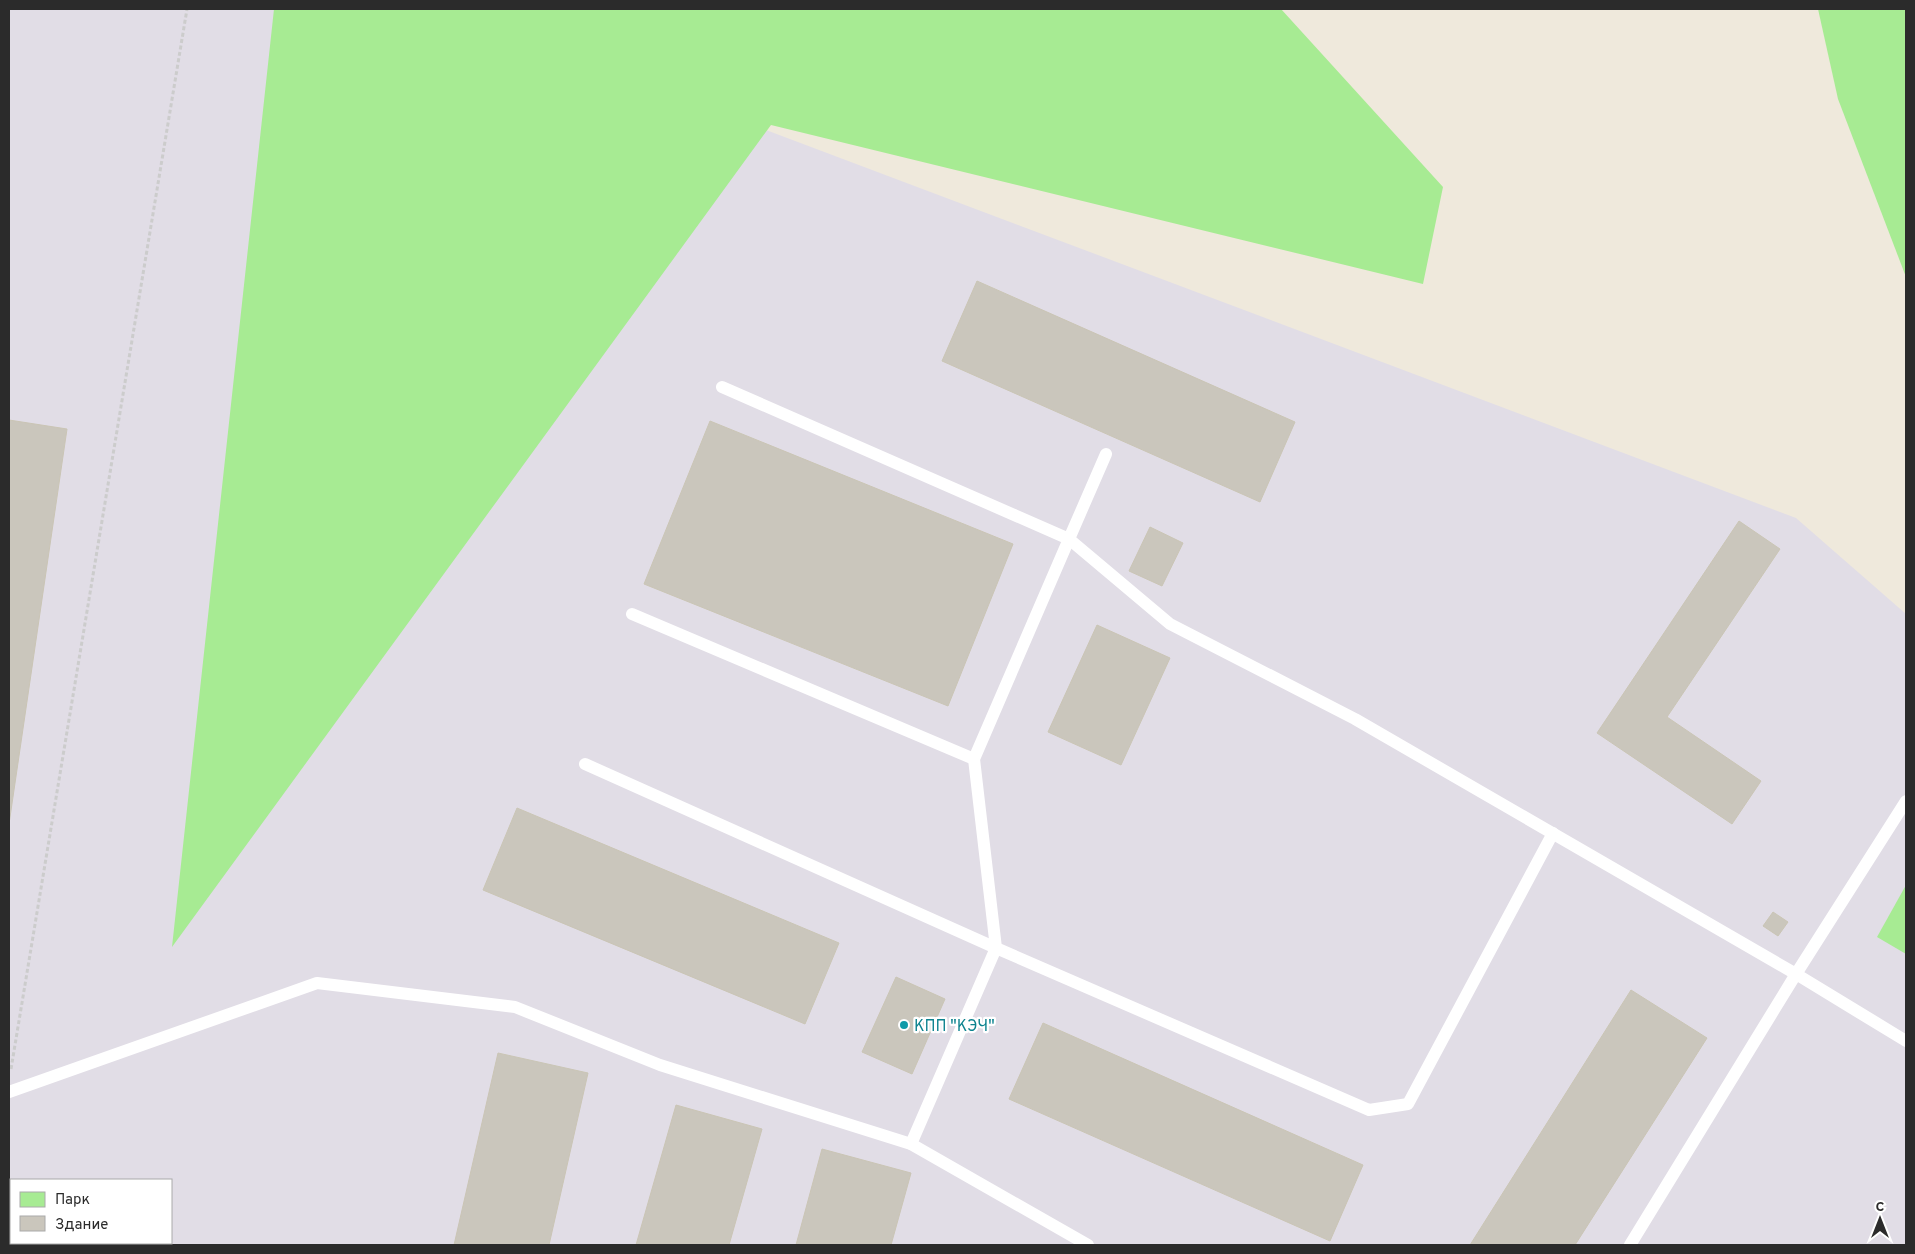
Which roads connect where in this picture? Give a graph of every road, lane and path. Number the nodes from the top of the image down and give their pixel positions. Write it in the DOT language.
graph roads {
  1 [pos="186,9"];
  2 [pos="722,387"];
  3 [pos="1106,454"];
  4 [pos="1069,540"];
  5 [pos="632,614"];
  6 [pos="974,759"];
  7 [pos="584,764"];
  8 [pos="1906,801"];
  9 [pos="1553,833"];
  10 [pos="996,948"];
  11 [pos="1796,974"];
  12 [pos="1906,1041"];
  13 [pos="10,1072"];
  14 [pos="9,1092"];
  15 [pos="911,1144"];
  16 [pos="1088,1245"];
  17 [pos="1630,1245"];
  1 -- 13 [label="path"];
  2 -- 4 [label="lane"];
  3 -- 4 [label="lane"];
  4 -- 6 [label="lane"];
  4 -- 9 [label="lane"];
  5 -- 6 [label="lane"];
  6 -- 10 [label="lane"];
  7 -- 10 [label="lane"];
  8 -- 11 [label="lane"];
  9 -- 10 [label="lane"];
  9 -- 11 [label="lane"];
  10 -- 15 [label="lane"];
  11 -- 12 [label="lane"];
  11 -- 17 [label="lane"];
  14 -- 15 [label="lane"];
  15 -- 16 [label="lane"];
}
